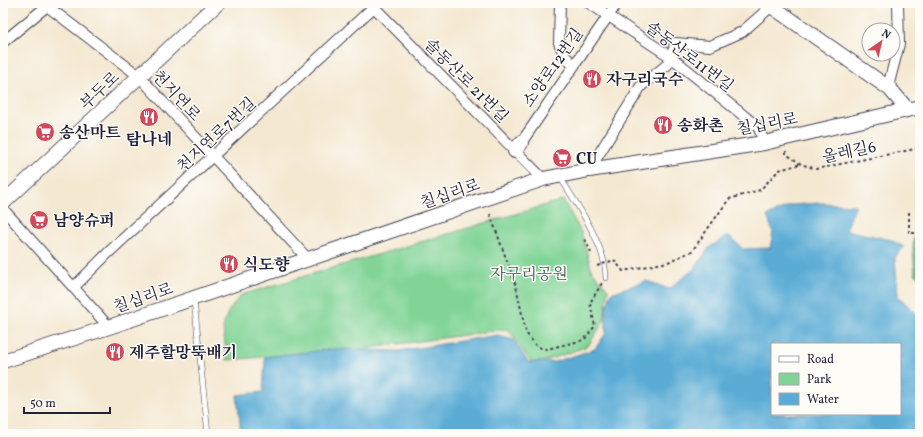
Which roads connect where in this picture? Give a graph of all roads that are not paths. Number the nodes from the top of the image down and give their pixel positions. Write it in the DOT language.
graph roads {
  1 [pos="218,3"];
  2 [pos="560,3"];
  3 [pos="589,3"];
  4 [pos="617,3"];
  5 [pos="898,3"];
  6 [pos="45,4"];
  7 [pos="374,4"];
  8 [pos="771,4"];
  9 [pos="608,16"];
  10 [pos="3,42"];
  11 [pos="671,57"];
  12 [pos="574,66"];
  13 [pos="139,76"];
  14 [pos="886,87"];
  15 [pos="914,108"];
  16 [pos="764,143"];
  17 [pos="518,147"];
  18 [pos="214,156"];
  19 [pos="589,170"];
  20 [pos="560,176"];
  21 [pos="543,179"];
  22 [pos="3,203"];
  23 [pos="3,209"];
  24 [pos="307,258"];
  25 [pos="606,278"];
  26 [pos="74,287"];
  27 [pos="194,297"];
  28 [pos="109,327"];
  29 [pos="3,361"];
  30 [pos="208,434"];
  1 -- 13 [label="main road, 부두로"];
  2 -- 12 [label="street"];
  3 -- 9 [label="street, 솔동산로11번길"];
  4 -- 9 [label="street, 소양로12번길"];
  5 -- 14 [label="street"];
  6 -- 10 [label="street"];
  6 -- 13 [label="street, 천지연로"];
  7 -- 17 [label="street, 솔동산로 21번길"];
  7 -- 18 [label="street, 천지연로7번길"];
  8 -- 11 [label="street"];
  8 -- 14 [label="main road"];
  9 -- 11 [label="street, 솔동산로11번길"];
  9 -- 12 [label="street, 소양로12번길"];
  11 -- 16 [label="street, 솔동산로11번길"];
  11 -- 19 [label="street"];
  12 -- 17 [label="street, 소양로12번길"];
  13 -- 18 [label="street, 천지연로"];
  13 -- 22 [label="main road, 부두로"];
  14 -- 15 [label="main road"];
  15 -- 16 [label="main road, 칠십리로"];
  16 -- 19 [label="main road, 칠십리로"];
  17 -- 21 [label="street, 솔동산로 21번길"];
  18 -- 24 [label="street, 천지연로"];
  18 -- 26 [label="street, 천지연로7번길"];
  19 -- 20 [label="main road, 칠십리로"];
  20 -- 21 [label="main road, 칠십리로"];
  20 -- 25 [label="lane"];
  21 -- 24 [label="main road, 칠십리로"];
  23 -- 26 [label="street"];
  24 -- 27 [label="main road, 칠십리로"];
  26 -- 28 [label="street"];
  27 -- 28 [label="main road, 칠십리로"];
  27 -- 30 [label="lane"];
  28 -- 29 [label="main road, 칠십리로"];
}
